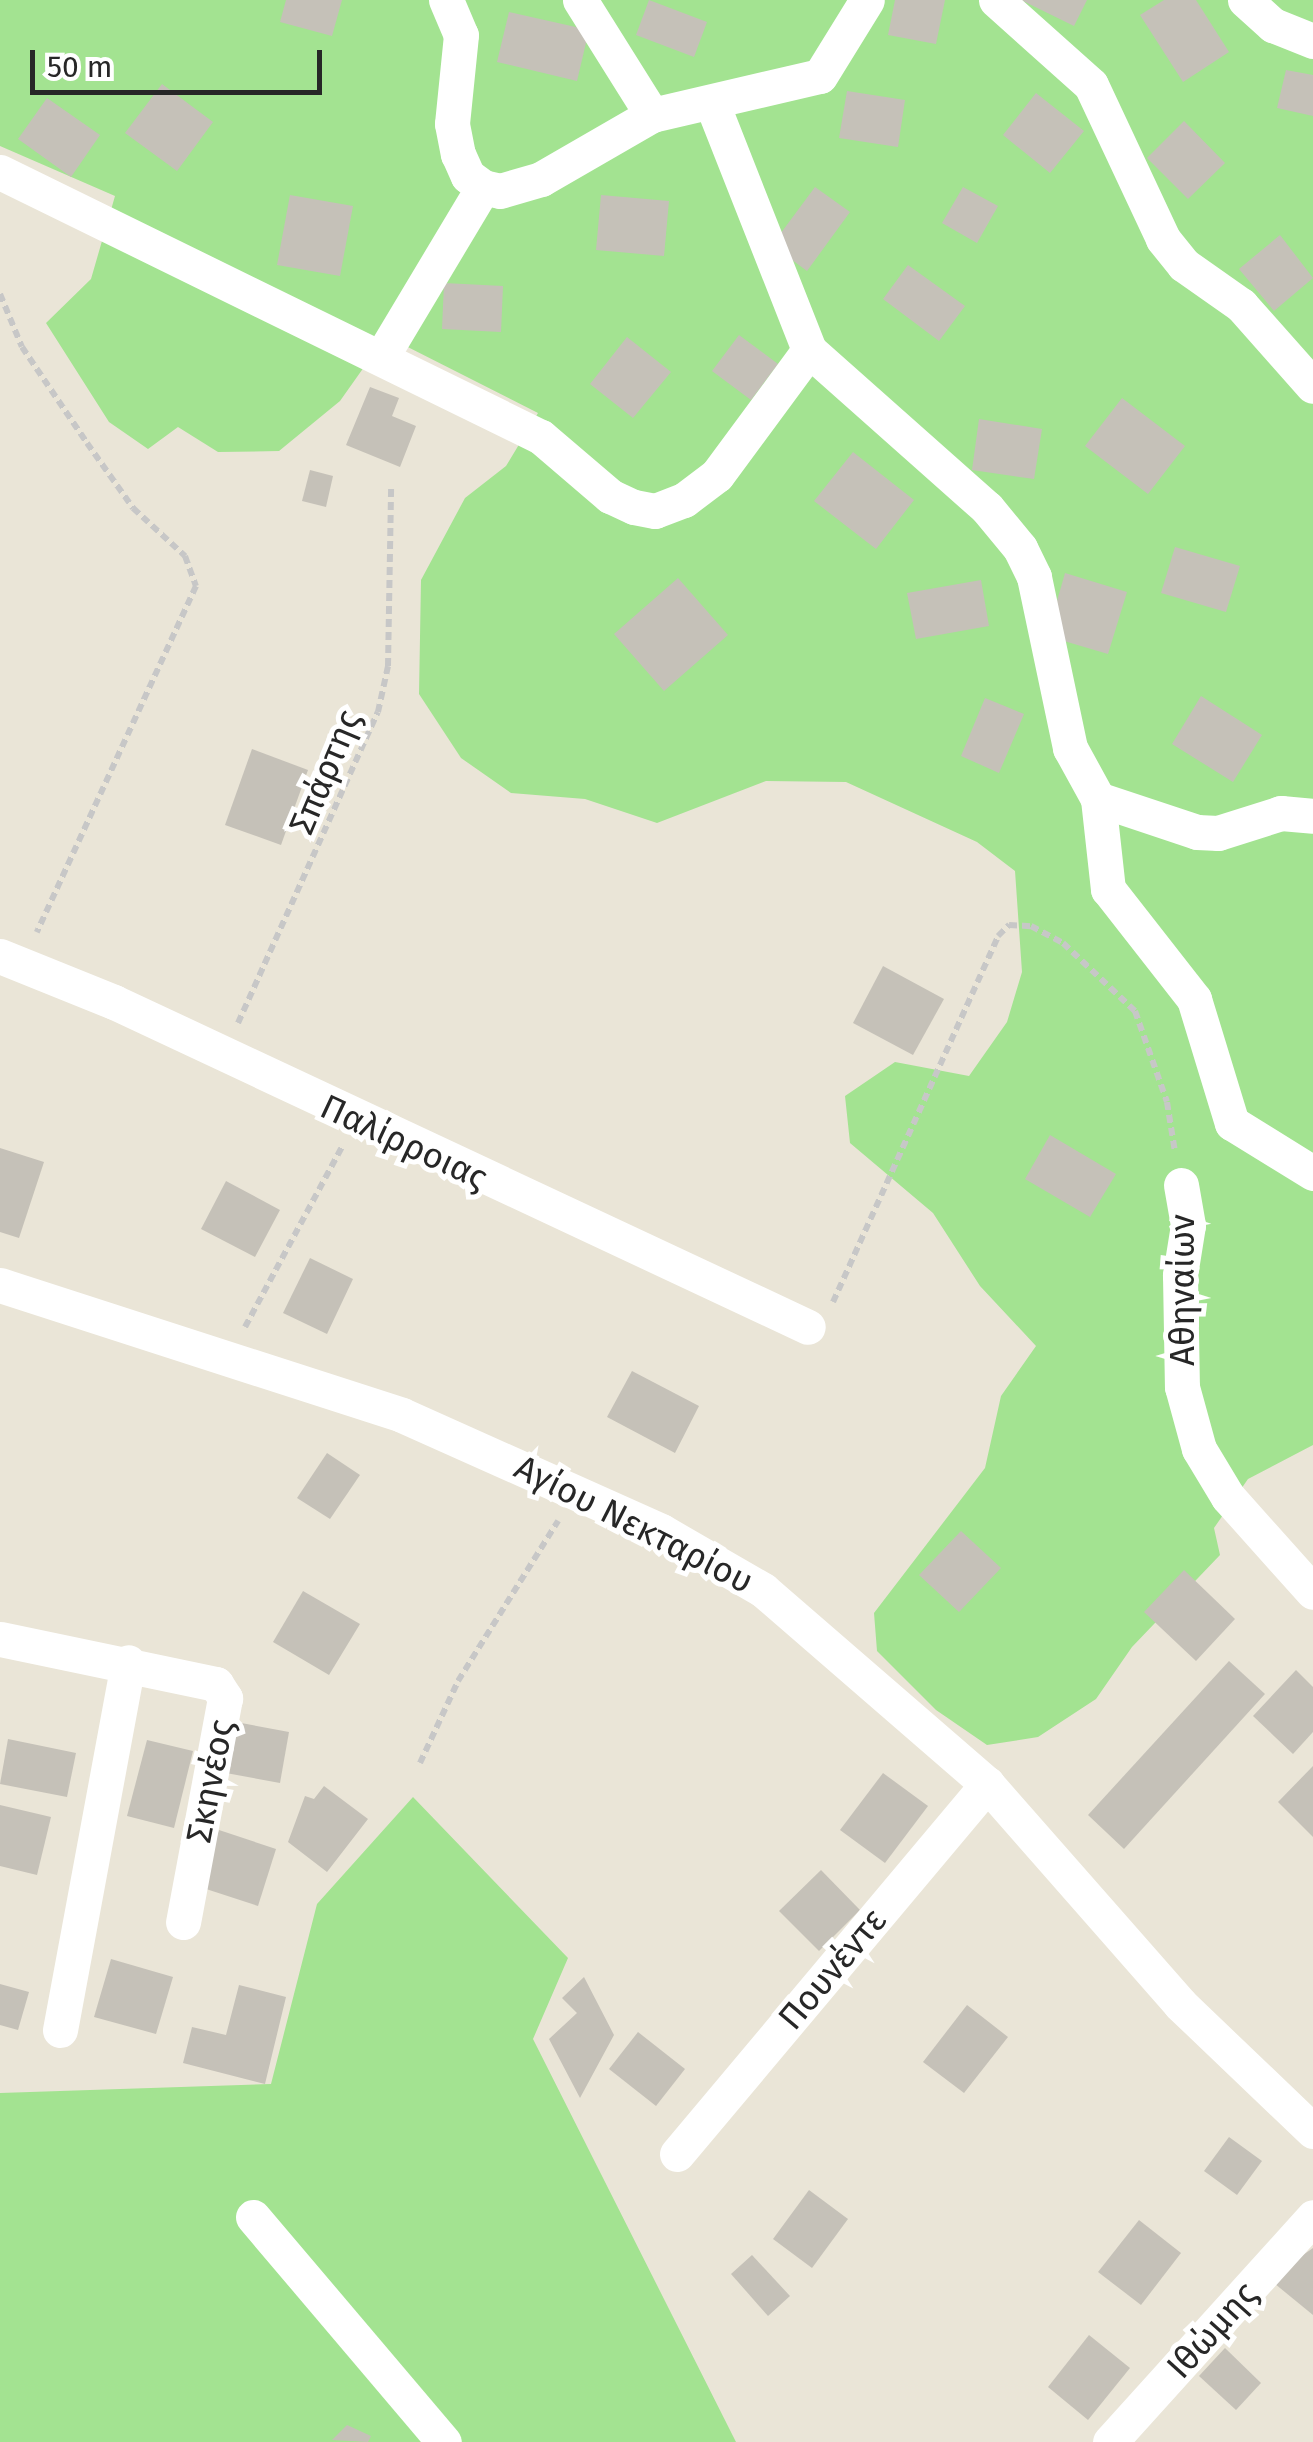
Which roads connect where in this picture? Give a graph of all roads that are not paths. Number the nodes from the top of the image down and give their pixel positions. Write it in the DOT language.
graph roads {
  1 [pos="446,0"];
  2 [pos="580,0"];
  3 [pos="867,0"];
  4 [pos="996,0"];
  5 [pos="1245,0"];
  6 [pos="1313,41"];
  7 [pos="713,106"];
  8 [pos="652,115"];
  9 [pos="0,172"];
  10 [pos="483,187"];
  11 [pos="809,350"];
  12 [pos="382,356"];
  13 [pos="1313,386"];
  14 [pos="1098,799"];
  15 [pos="1313,816"];
  16 [pos="11,960"];
  17 [pos="1313,1172"];
  18 [pos="1181,1185"];
  19 [pos="0,1285"];
  20 [pos="808,1327"];
  21 [pos="1313,1592"];
  22 [pos="0,1639"];
  23 [pos="128,1662"];
  24 [pos="987,1784"];
  25 [pos="184,1922"];
  26 [pos="60,2030"];
  27 [pos="1313,2131"];
  28 [pos="677,2154"];
  29 [pos="1313,2216"];
  30 [pos="253,2217"];
  31 [pos="444,2442"];
  32 [pos="1110,2442"];
  1 -- 10 [label="street"];
  2 -- 8 [label="street"];
  3 -- 7 [label="street"];
  4 -- 13 [label="street"];
  5 -- 6 [label="street"];
  7 -- 8 [label="street"];
  7 -- 11 [label="street"];
  8 -- 10 [label="street"];
  9 -- 12 [label="street"];
  10 -- 12 [label="street"];
  11 -- 12 [label="street"];
  11 -- 14 [label="street"];
  14 -- 15 [label="street"];
  14 -- 17 [label="street"];
  16 -- 20 [label="street, Παλίρροιας"];
  18 -- 21 [label="street, Αθηναίων"];
  19 -- 24 [label="street, Αγίου Νεκταρίου"];
  22 -- 23 [label="street, Σκηνέος"];
  23 -- 25 [label="street, Σκηνέος"];
  23 -- 26 [label="street"];
  24 -- 27 [label="street, Αγίου Νεκταρίου"];
  24 -- 28 [label="street, Πουνέντε"];
  29 -- 32 [label="street, Ιθώμης"];
  30 -- 31 [label="street"];
}
